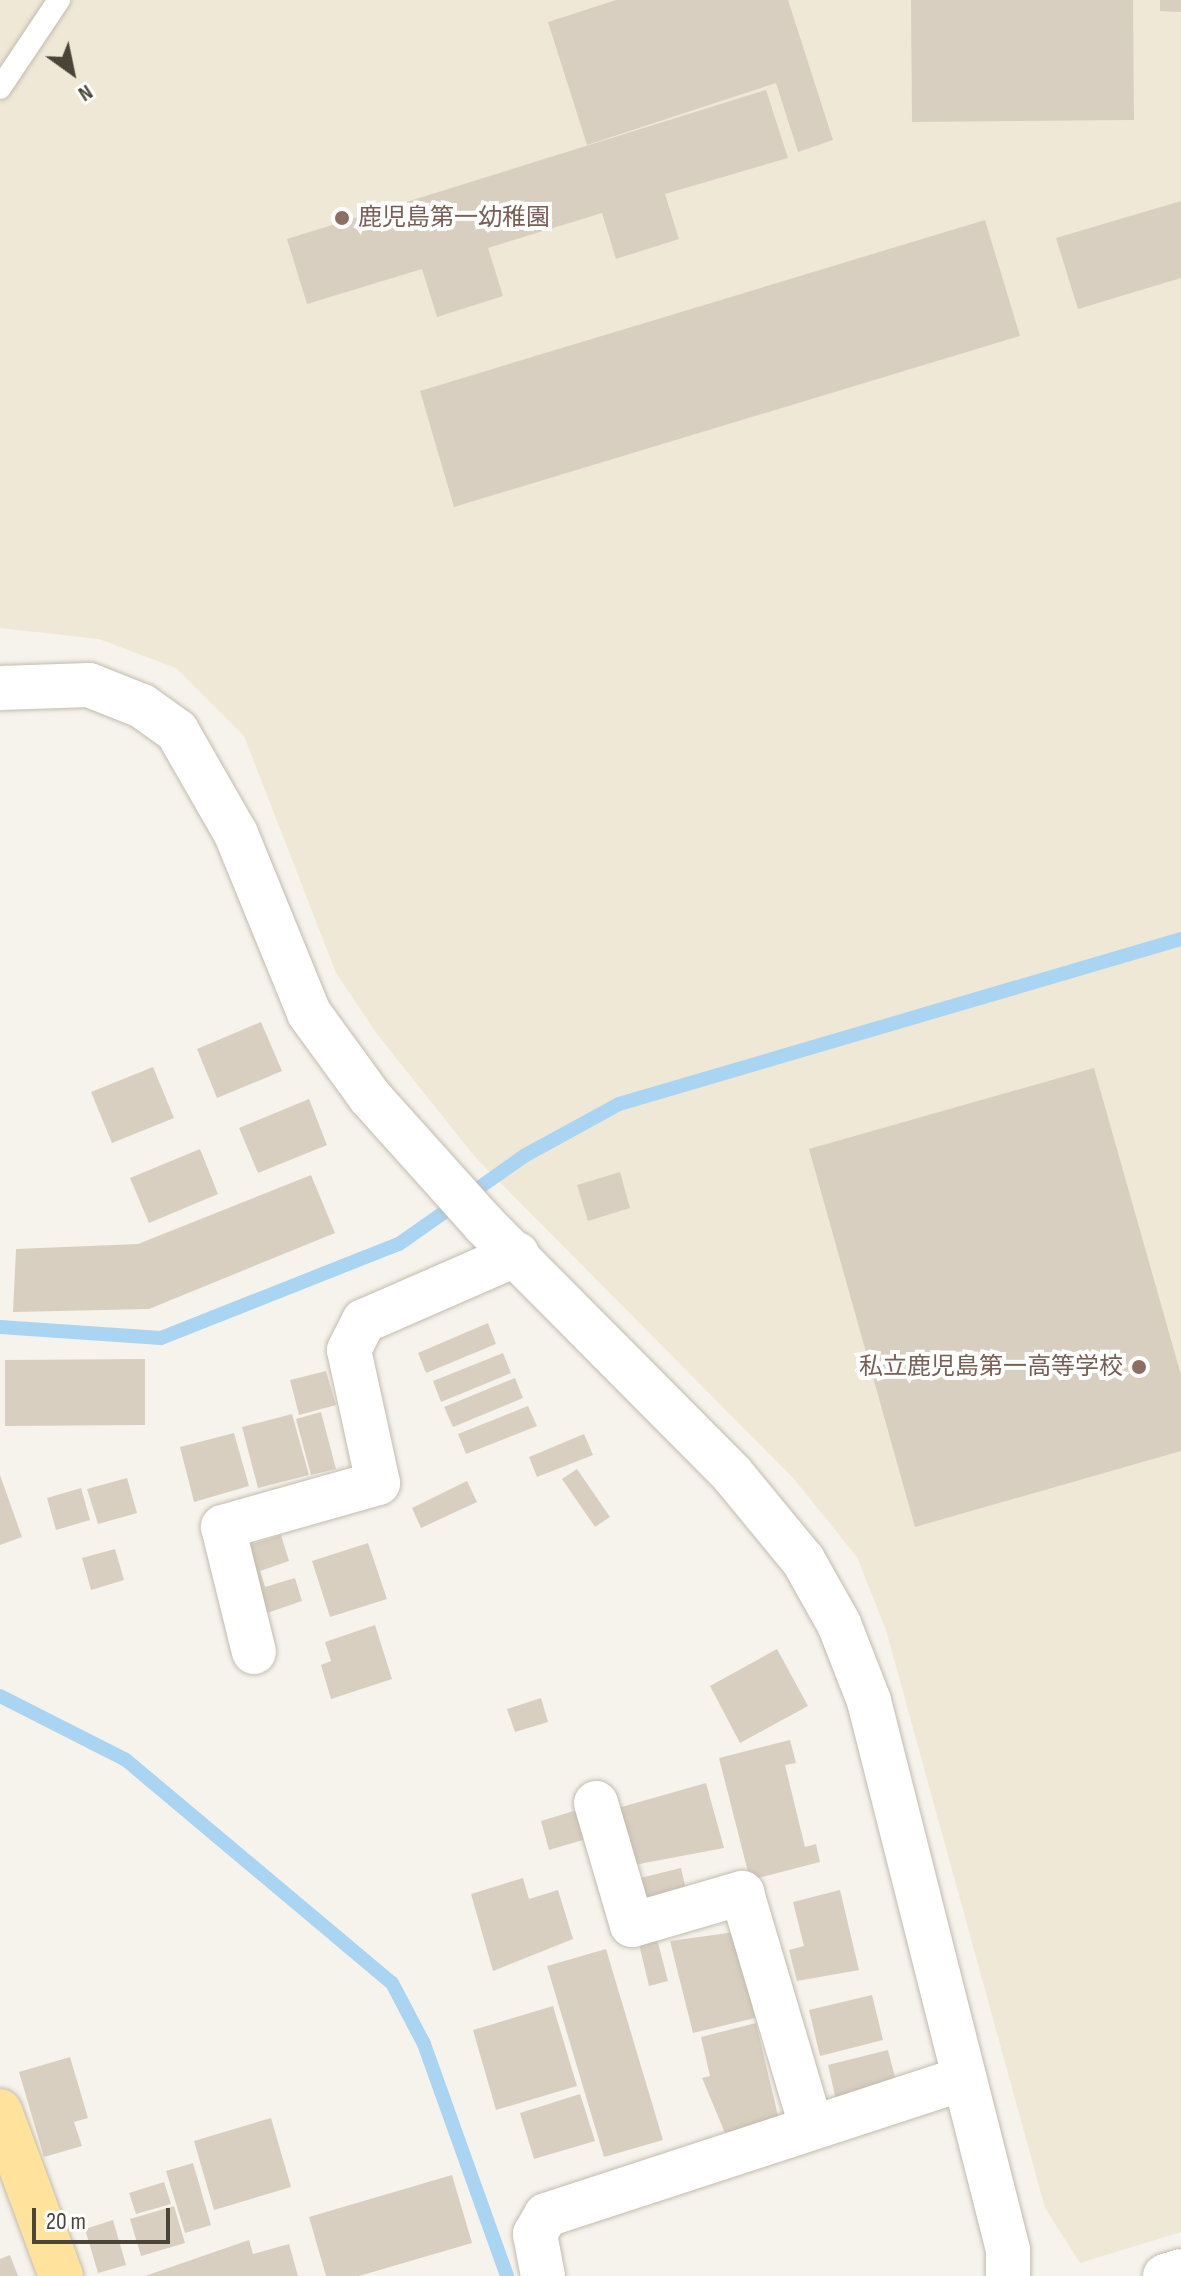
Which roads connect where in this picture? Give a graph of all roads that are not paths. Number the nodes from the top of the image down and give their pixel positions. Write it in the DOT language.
graph roads {
  1 [pos="59,0"];
  2 [pos="0,88"];
  3 [pos="0,688"];
  4 [pos="517,1254"];
  5 [pos="254,1652"];
  6 [pos="596,1803"];
  7 [pos="964,2078"];
  8 [pos="0,2111"];
  9 [pos="811,2126"];
  10 [pos="1181,2271"];
  11 [pos="61,2276"];
  12 [pos="543,2276"];
  13 [pos="1008,2276"];
  14 [pos="1165,2276"];
  1 -- 2 [label="lane"];
  3 -- 4 [label="street"];
  4 -- 5 [label="street"];
  4 -- 7 [label="street"];
  6 -- 9 [label="street"];
  7 -- 9 [label="street"];
  7 -- 13 [label="street"];
  8 -- 11 [label="main road"];
  9 -- 12 [label="street"];
  10 -- 14 [label="street"];
}
